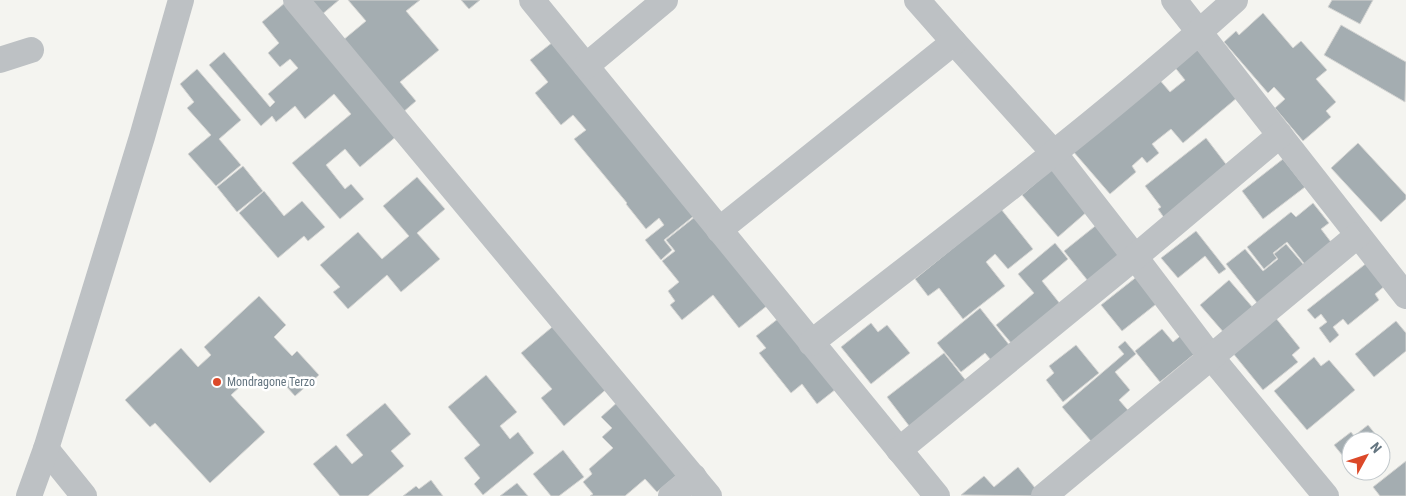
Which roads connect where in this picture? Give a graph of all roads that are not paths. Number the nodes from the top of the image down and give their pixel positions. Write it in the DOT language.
graph roads {
  1 [pos="181,0"];
  2 [pos="296,0"];
  3 [pos="532,0"];
  4 [pos="665,0"];
  5 [pos="917,0"];
  6 [pos="1174,0"];
  7 [pos="1235,0"];
  8 [pos="1199,32"];
  9 [pos="954,42"];
  10 [pos="30,50"];
  11 [pos="0,60"];
  12 [pos="586,66"];
  13 [pos="1280,135"];
  14 [pos="1054,153"];
  15 [pos="719,230"];
  16 [pos="1358,235"];
  17 [pos="1135,257"];
  18 [pos="1406,296"];
  19 [pos="811,343"];
  20 [pos="1211,357"];
  21 [pos="46,449"];
  22 [pos="899,450"];
  23 [pos="702,487"];
  24 [pos="29,496"];
  25 [pos="84,496"];
  26 [pos="671,496"];
  27 [pos="937,496"];
  28 [pos="1044,496"];
  29 [pos="1326,496"];
  1 -- 21 [label="street"];
  2 -- 23 [label="street"];
  3 -- 12 [label="street"];
  4 -- 12 [label="street"];
  5 -- 9 [label="street"];
  6 -- 8 [label="street"];
  7 -- 8 [label="street"];
  8 -- 13 [label="street"];
  8 -- 14 [label="street"];
  9 -- 14 [label="street"];
  9 -- 15 [label="street"];
  10 -- 11 [label="street"];
  12 -- 15 [label="street"];
  13 -- 16 [label="street"];
  13 -- 17 [label="street"];
  14 -- 17 [label="street"];
  14 -- 19 [label="street"];
  15 -- 19 [label="street"];
  16 -- 18 [label="street"];
  16 -- 20 [label="street"];
  17 -- 20 [label="street"];
  17 -- 22 [label="street"];
  19 -- 22 [label="street"];
  20 -- 28 [label="street"];
  20 -- 29 [label="street"];
  21 -- 24 [label="street"];
  21 -- 25 [label="street"];
  22 -- 27 [label="street"];
  23 -- 26 [label="street"];
}
